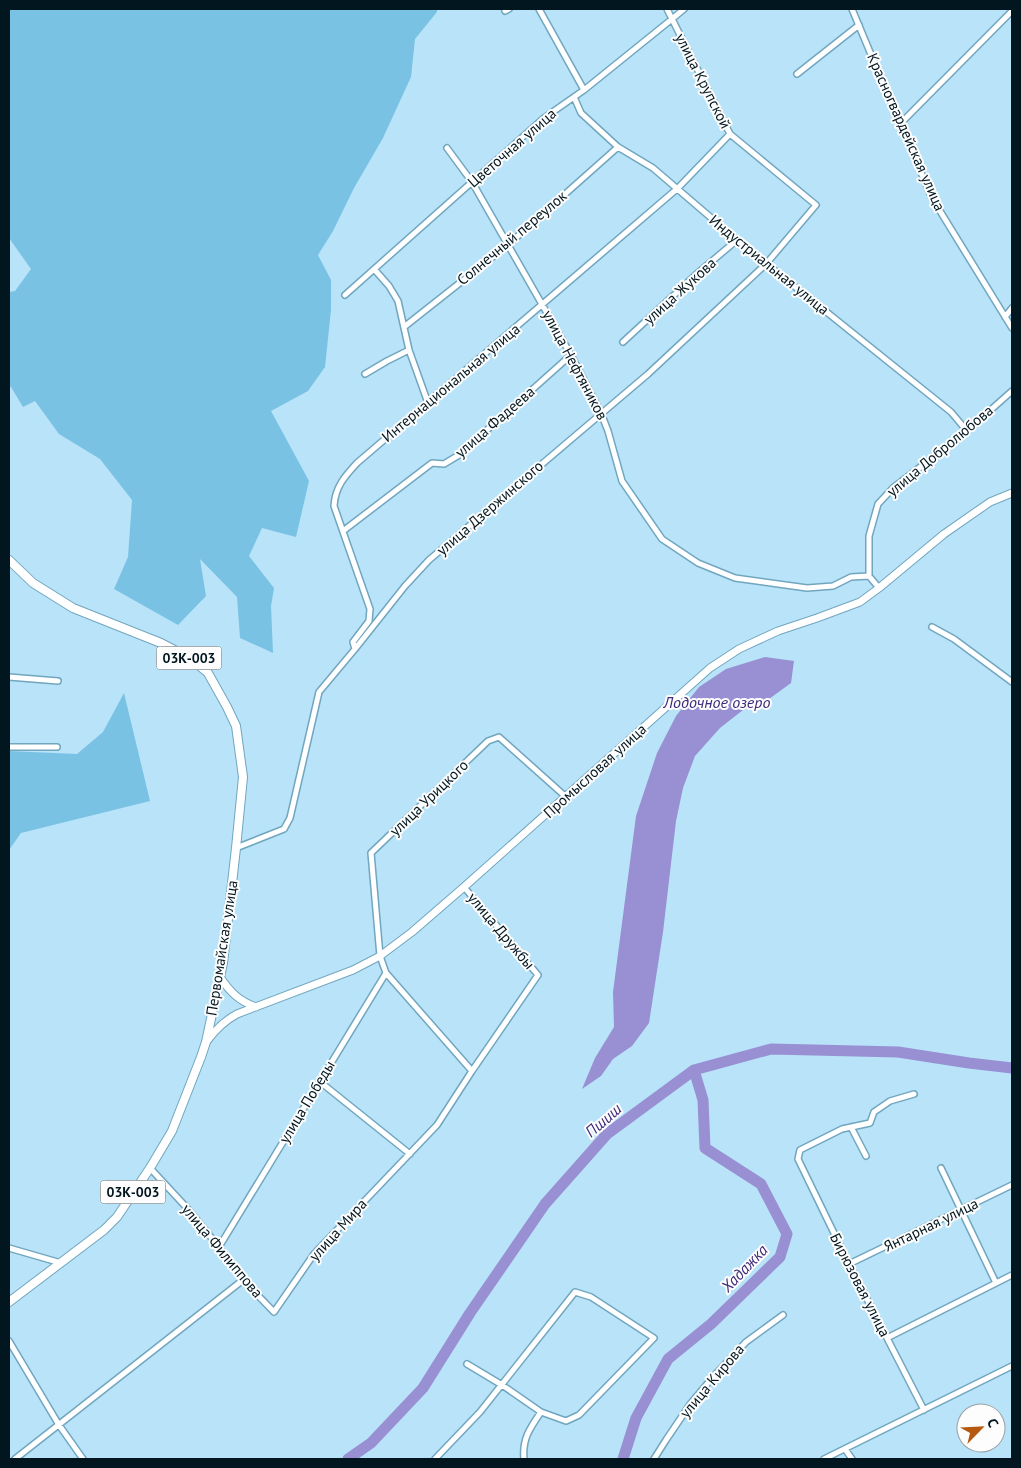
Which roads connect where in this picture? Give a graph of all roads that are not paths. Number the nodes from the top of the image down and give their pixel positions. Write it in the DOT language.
graph roads {
  1 [pos="539,9"];
  2 [pos="667,9"];
  3 [pos="684,9"];
  4 [pos="852,9"];
  5 [pos="1012,12"];
  6 [pos="672,19"];
  7 [pos="859,25"];
  8 [pos="796,74"];
  9 [pos="584,90"];
  10 [pos="574,97"];
  11 [pos="900,124"];
  12 [pos="730,134"];
  13 [pos="618,147"];
  14 [pos="447,148"];
  15 [pos="472,182"];
  16 [pos="678,188"];
  17 [pos="816,205"];
  18 [pos="737,240"];
  19 [pos="509,244"];
  20 [pos="766,264"];
  21 [pos="374,269"];
  22 [pos="346,295"];
  23 [pos="543,305"];
  24 [pos="1012,308"];
  25 [pos="1004,317"];
  26 [pos="404,327"];
  27 [pos="1012,328"];
  28 [pos="624,342"];
  29 [pos="409,350"];
  30 [pos="571,355"];
  31 [pos="365,374"];
  32 [pos="1012,391"];
  33 [pos="428,403"];
  34 [pos="601,412"];
  35 [pos="967,431"];
  36 [pos="1012,493"];
  37 [pos="343,531"];
  38 [pos="9,560"];
  39 [pos="869,576"];
  40 [pos="879,588"];
  41 [pos="932,627"];
  42 [pos="355,649"];
  43 [pos="9,677"];
  44 [pos="58,681"];
  45 [pos="1012,682"];
  46 [pos="9,747"];
  47 [pos="57,747"];
  48 [pos="566,797"];
  49 [pos="236,848"];
  50 [pos="464,887"];
  51 [pos="380,956"];
  52 [pos="386,973"];
  53 [pos="538,975"];
  54 [pos="220,977"];
  55 [pos="256,1007"];
  56 [pos="206,1042"];
  57 [pos="472,1071"];
  58 [pos="320,1081"];
  59 [pos="914,1094"];
  60 [pos="851,1127"];
  61 [pos="410,1154"];
  62 [pos="866,1156"];
  63 [pos="150,1168"];
  64 [pos="941,1168"];
  65 [pos="1012,1185"];
  66 [pos="962,1210"];
  67 [pos="219,1246"];
  68 [pos="9,1248"];
  69 [pos="61,1263"];
  70 [pos="849,1264"];
  71 [pos="1012,1275"];
  72 [pos="243,1280"];
  73 [pos="996,1283"];
  74 [pos="9,1302"];
  75 [pos="274,1312"];
  76 [pos="783,1316"];
  77 [pos="887,1338"];
  78 [pos="9,1341"];
  79 [pos="467,1364"];
  80 [pos="1012,1366"];
  81 [pos="502,1385"];
  82 [pos="924,1410"];
  83 [pos="542,1412"];
  84 [pos="59,1425"];
  85 [pos="846,1449"];
  86 [pos="15,1459"];
  87 [pos="83,1459"];
  88 [pos="435,1459"];
  89 [pos="524,1459"];
  90 [pos="654,1459"];
  91 [pos="824,1459"];
  92 [pos="852,1459"];
  1 -- 9 [label="street"];
  2 -- 6 [label="street, улица Крупской"];
  3 -- 6 [label="street, Цветочная улица"];
  4 -- 7 [label="street, Красногвардейская улица"];
  5 -- 11 [label="street"];
  6 -- 9 [label="street, Цветочная улица"];
  6 -- 12 [label="street, улица Крупской"];
  7 -- 8 [label="street"];
  7 -- 11 [label="street, Красногвардейская улица"];
  9 -- 10 [label="street, Цветочная улица"];
  10 -- 13 [label="street, Индустриальная улица"];
  10 -- 15 [label="street, Цветочная улица"];
  11 -- 25 [label="street, Красногвардейская улица"];
  12 -- 16 [label="street, Интернациональная улица"];
  12 -- 17 [label="street, улица Крупской"];
  13 -- 16 [label="street, Индустриальная улица"];
  13 -- 19 [label="street, Солнечный переулок"];
  14 -- 15 [label="street, улица Нефтяников"];
  15 -- 19 [label="street, улица Нефтяников"];
  15 -- 21 [label="street, Цветочная улица"];
  16 -- 18 [label="street, Индустриальная улица"];
  16 -- 23 [label="street, Интернациональная улица"];
  17 -- 20 [label="street, улица Дзержинского"];
  18 -- 20 [label="street, Индустриальная улица"];
  18 -- 28 [label="street, улица Жукова"];
  19 -- 23 [label="street, улица Нефтяников"];
  19 -- 26 [label="street, Солнечный переулок"];
  20 -- 34 [label="street, улица Дзержинского"];
  20 -- 35 [label="street, Индустриальная улица"];
  21 -- 22 [label="street, Цветочная улица"];
  21 -- 26 [label="street"];
  23 -- 30 [label="street, улица Нефтяников"];
  23 -- 33 [label="street, Интернациональная улица"];
  24 -- 25 [label="street"];
  25 -- 27 [label="street, Красногвардейская улица"];
  26 -- 29 [label="street"];
  29 -- 31 [label="street"];
  29 -- 33 [label="street"];
  30 -- 34 [label="street, улица Нефтяников"];
  30 -- 37 [label="street, улица Фадеева"];
  32 -- 35 [label="street, улица Добролюбова"];
  33 -- 37 [label="street, Интернациональная улица"];
  34 -- 39 [label="street, улица Нефтяников"];
  34 -- 42 [label="street, улица Дзержинского"];
  35 -- 39 [label="street, улица Добролюбова"];
  36 -- 40 [label="main road, Промысловая улица"];
  37 -- 42 [label="street"];
  38 -- 49 [label="main road, 03К-003"];
  39 -- 40 [label="street"];
  40 -- 48 [label="main road, Промысловая улица"];
  41 -- 45 [label="street"];
  42 -- 49 [label="street, улица Дзержинского"];
  43 -- 44 [label="street"];
  46 -- 47 [label="street"];
  48 -- 50 [label="main road, Промысловая улица"];
  48 -- 51 [label="street, улица Урицкого"];
  49 -- 54 [label="main road, Первомайская улица / 03К-003"];
  50 -- 51 [label="main road, Промысловая улица"];
  50 -- 53 [label="street, улица Дружбы"];
  51 -- 52 [label="street"];
  51 -- 55 [label="main road, Промысловая улица"];
  52 -- 57 [label="street"];
  52 -- 58 [label="street, улица Победы"];
  53 -- 57 [label="street, улица Мира"];
  54 -- 55 [label="main road"];
  54 -- 56 [label="main road, Первомайская улица / 03К-003"];
  55 -- 56 [label="main road, Промысловая улица"];
  56 -- 63 [label="main road, Первомайская улица / 03К-003"];
  57 -- 61 [label="street, улица Мира"];
  58 -- 61 [label="street"];
  58 -- 67 [label="street, улица Победы"];
  59 -- 60 [label="street"];
  60 -- 62 [label="street"];
  60 -- 70 [label="street, Бирюзовая улица"];
  61 -- 75 [label="street, улица Мира"];
  63 -- 67 [label="street, улица Филиппова"];
  63 -- 69 [label="main road, Первомайская улица / 03К-003"];
  64 -- 66 [label="street"];
  65 -- 66 [label="street, Янтарная улица"];
  66 -- 70 [label="street, Янтарная улица"];
  66 -- 73 [label="street"];
  67 -- 72 [label="street, улица Филиппова"];
  68 -- 69 [label="street"];
  69 -- 74 [label="main road, Первомайская улица / 03К-003"];
  70 -- 77 [label="street, Бирюзовая улица"];
  71 -- 73 [label="street"];
  72 -- 75 [label="street, улица Филиппова"];
  72 -- 84 [label="street"];
  73 -- 77 [label="street"];
  76 -- 90 [label="street, улица Кирова"];
  77 -- 82 [label="street, Бирюзовая улица"];
  78 -- 84 [label="street"];
  79 -- 81 [label="street"];
  80 -- 82 [label="street"];
  81 -- 83 [label="street"];
  81 -- 83 [label="street"];
  81 -- 88 [label="street"];
  82 -- 85 [label="street"];
  83 -- 89 [label="street"];
  84 -- 86 [label="street"];
  84 -- 87 [label="street"];
  85 -- 91 [label="street"];
  85 -- 92 [label="street"];
}
